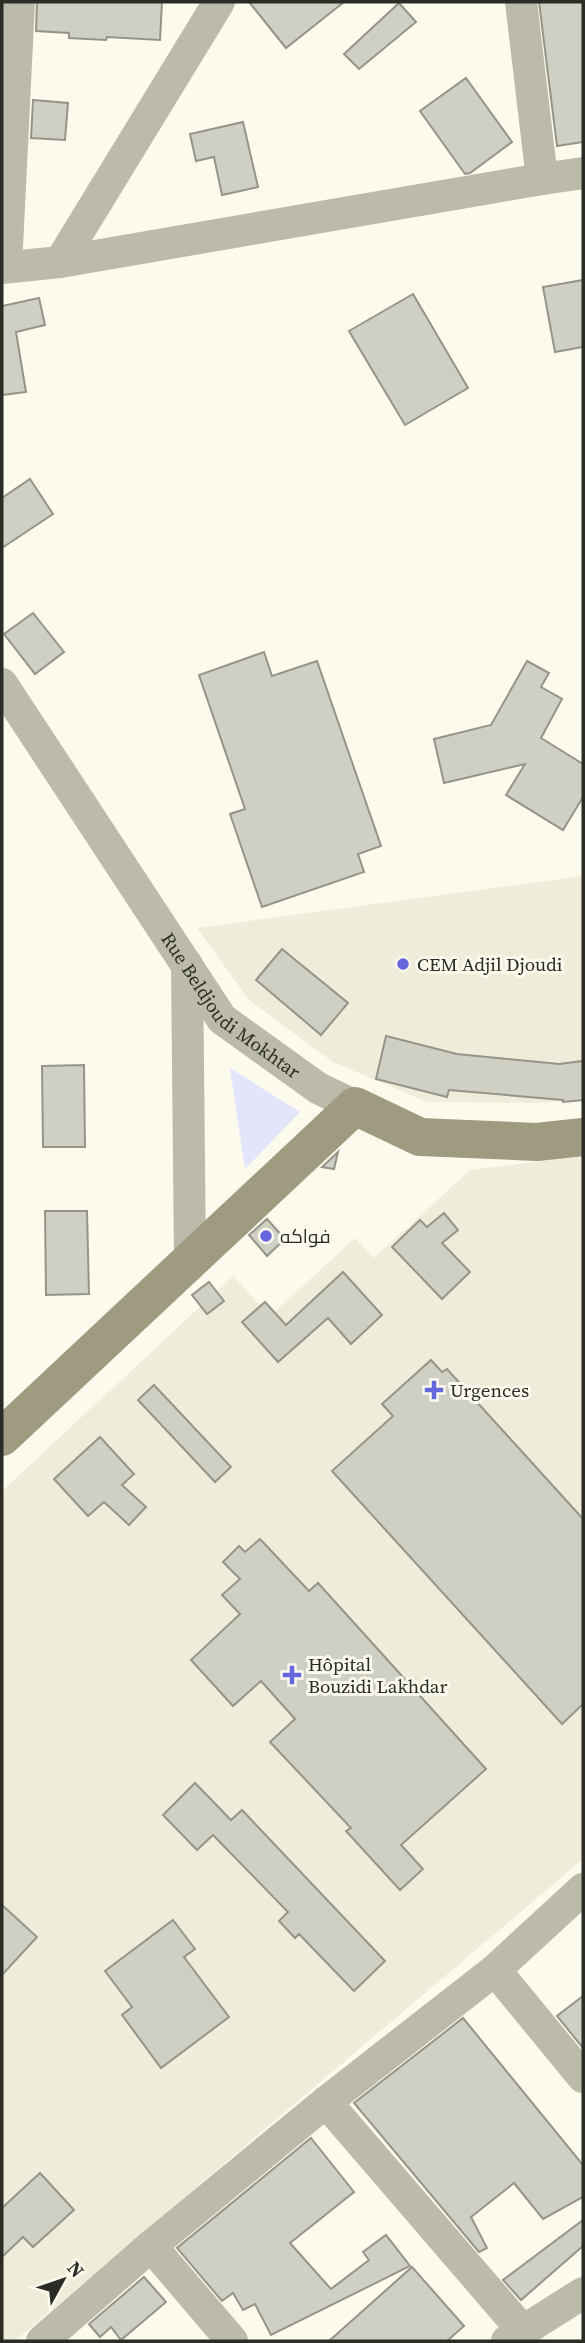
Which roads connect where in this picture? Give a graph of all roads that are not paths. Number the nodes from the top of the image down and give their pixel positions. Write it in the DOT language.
graph roads {
  1 [pos="19,2"];
  2 [pos="219,2"];
  3 [pos="521,2"];
  4 [pos="10,42"];
  5 [pos="583,173"];
  6 [pos="542,179"];
  7 [pos="60,262"];
  8 [pos="4,268"];
  9 [pos="2,684"];
  10 [pos="187,965"];
  11 [pos="355,1106"];
  12 [pos="583,1137"];
  13 [pos="190,1261"];
  14 [pos="2,1437"];
  15 [pos="583,1889"];
  16 [pos="495,1970"];
  17 [pos="583,2077"];
  18 [pos="326,2102"];
  19 [pos="151,2246"];
  20 [pos="583,2293"];
  21 [pos="515,2336"];
  22 [pos="43,2341"];
  23 [pos="232,2341"];
  1 -- 4 [label="street"];
  2 -- 7 [label="street"];
  3 -- 6 [label="street"];
  4 -- 8 [label="street"];
  5 -- 6 [label="street"];
  6 -- 7 [label="street"];
  7 -- 8 [label="street"];
  9 -- 10 [label="street, Rue Beldjoudi Mokhtar"];
  10 -- 11 [label="street, Rue Beldjoudi Mokhtar"];
  10 -- 13 [label="street"];
  11 -- 12 [label="street, Rue Beldjoudi Mokhtar"];
  11 -- 13 [label="street"];
  13 -- 14 [label="street"];
  15 -- 16 [label="street"];
  16 -- 17 [label="street"];
  16 -- 18 [label="street"];
  18 -- 19 [label="street"];
  18 -- 21 [label="street"];
  19 -- 22 [label="street"];
  19 -- 23 [label="street"];
  20 -- 21 [label="street"];
}
